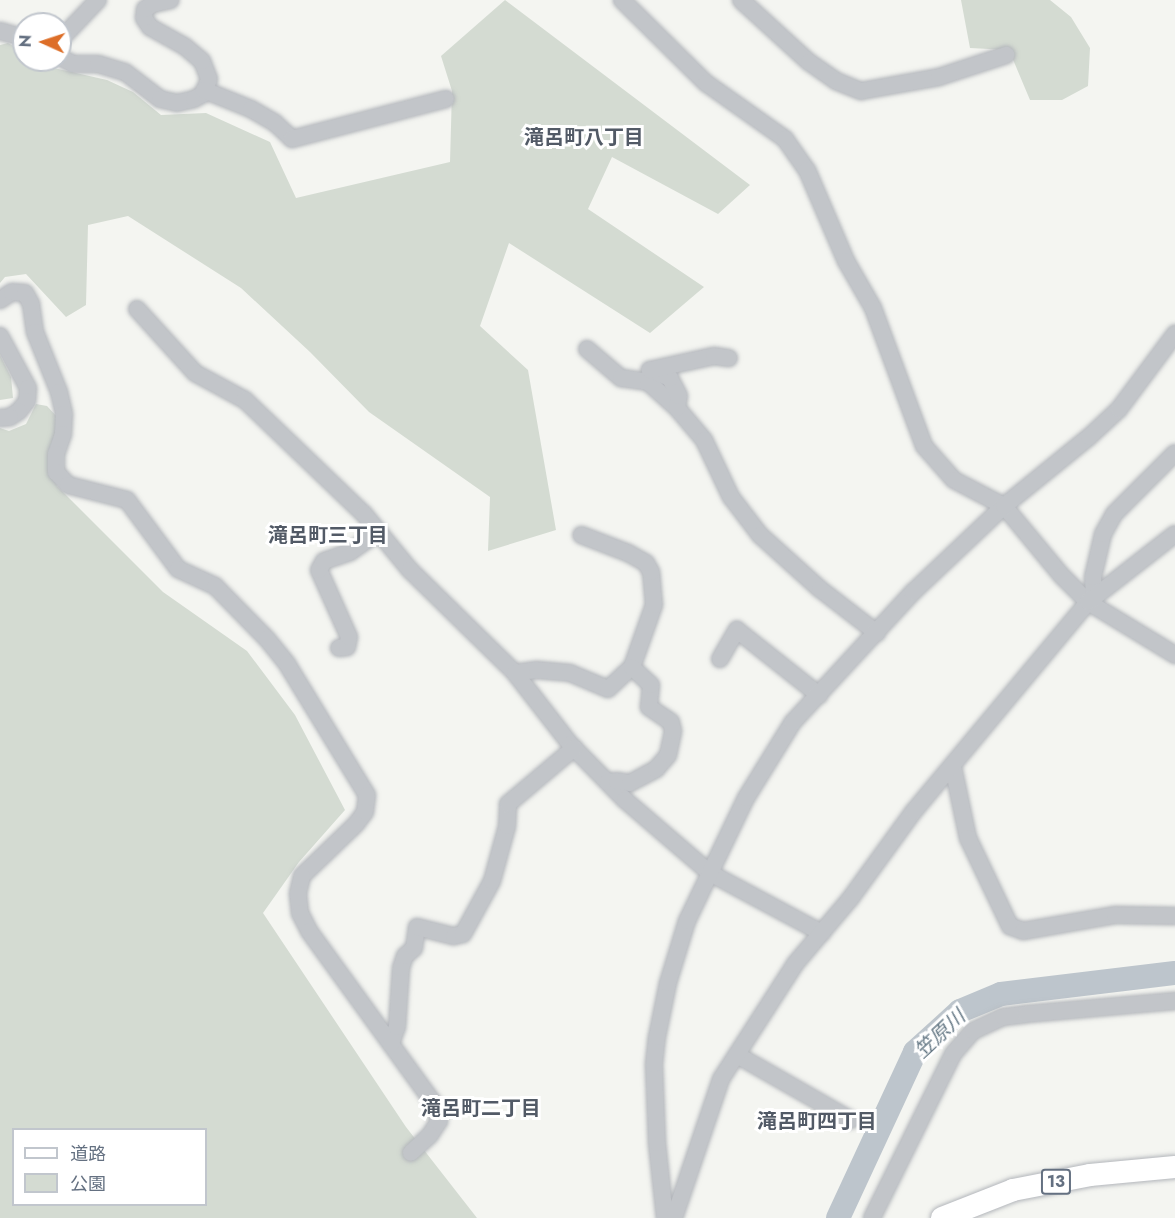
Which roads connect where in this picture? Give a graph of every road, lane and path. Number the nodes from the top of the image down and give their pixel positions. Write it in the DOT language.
graph roads {
  1 [pos="98,0"];
  2 [pos="171,0"];
  3 [pos="622,0"];
  4 [pos="741,0"];
  5 [pos="72,27"];
  6 [pos="1006,55"];
  7 [pos="72,63"];
  8 [pos="204,90"];
  9 [pos="446,99"];
  10 [pos="0,300"];
  11 [pos="136,309"];
  12 [pos="1175,334"];
  13 [pos="0,336"];
  14 [pos="587,349"];
  15 [pos="729,358"];
  16 [pos="677,408"];
  17 [pos="0,418"];
  18 [pos="1175,453"];
  19 [pos="1004,506"];
  20 [pos="379,532"];
  21 [pos="1175,534"];
  22 [pos="581,535"];
  23 [pos="1091,599"];
  24 [pos="877,633"];
  25 [pos="339,648"];
  26 [pos="1175,655"];
  27 [pos="720,659"];
  28 [pos="632,667"];
  29 [pos="515,673"];
  30 [pos="819,695"];
  31 [pos="574,748"];
  32 [pos="953,767"];
  33 [pos="608,782"];
  34 [pos="710,873"];
  35 [pos="1175,916"];
  36 [pos="822,933"];
  37 [pos="1175,1001"];
  38 [pos="391,1044"];
  39 [pos="737,1055"];
  40 [pos="851,1120"];
  41 [pos="411,1153"];
  42 [pos="1175,1167"];
  43 [pos="665,1218"];
  44 [pos="674,1218"];
  45 [pos="872,1218"];
  46 [pos="942,1218"];
  1 -- 5 [label="street"];
  2 -- 8 [label="street"];
  3 -- 19 [label="street"];
  4 -- 6 [label="street"];
  7 -- 8 [label="street"];
  8 -- 9 [label="street"];
  10 -- 38 [label="street"];
  11 -- 20 [label="street"];
  12 -- 19 [label="street"];
  13 -- 17 [label="street"];
  14 -- 16 [label="street"];
  15 -- 16 [label="street"];
  16 -- 24 [label="street"];
  18 -- 23 [label="street"];
  19 -- 23 [label="street"];
  19 -- 24 [label="street"];
  20 -- 25 [label="street"];
  20 -- 29 [label="street"];
  21 -- 23 [label="street"];
  22 -- 28 [label="street"];
  23 -- 26 [label="street"];
  23 -- 32 [label="street"];
  24 -- 30 [label="street"];
  27 -- 30 [label="street"];
  28 -- 29 [label="street"];
  28 -- 33 [label="street"];
  29 -- 31 [label="street"];
  30 -- 34 [label="street"];
  31 -- 33 [label="street"];
  31 -- 38 [label="street"];
  32 -- 35 [label="street"];
  32 -- 36 [label="street"];
  33 -- 34 [label="street"];
  34 -- 36 [label="street"];
  34 -- 43 [label="street"];
  36 -- 39 [label="street"];
  37 -- 45 [label="street"];
  38 -- 41 [label="street"];
  39 -- 40 [label="street"];
  39 -- 44 [label="street"];
  42 -- 46 [label="main road, 13"];
}
